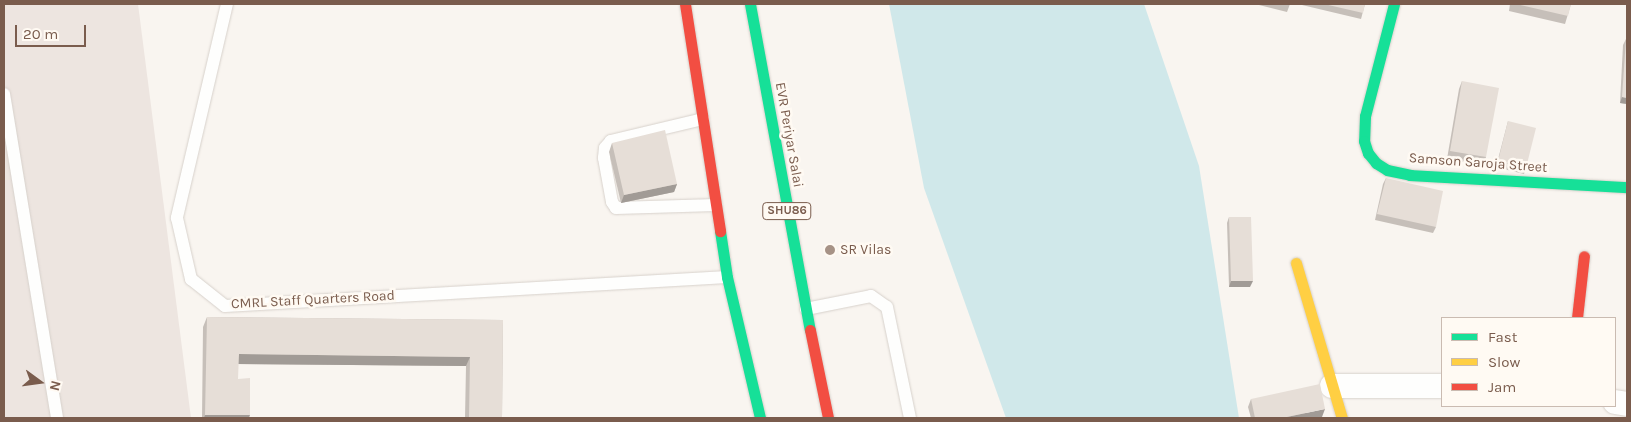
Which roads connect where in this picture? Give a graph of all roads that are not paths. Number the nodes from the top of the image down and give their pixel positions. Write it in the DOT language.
graph roads {
  1 [pos="227,4"];
  2 [pos="685,4"];
  3 [pos="750,4"];
  4 [pos="1394,4"];
  5 [pos="4,94"];
  6 [pos="703,119"];
  7 [pos="1627,187"];
  8 [pos="716,205"];
  9 [pos="1584,256"];
  10 [pos="1296,263"];
  11 [pos="727,277"];
  12 [pos="806,309"];
  13 [pos="1577,317"];
  14 [pos="1332,386"];
  15 [pos="1441,386"];
  16 [pos="57,418"];
  17 [pos="760,418"];
  18 [pos="828,418"];
  19 [pos="910,418"];
  20 [pos="1342,418"];
  1 -- 11 [label="lane, CMRL Staff Quarters Road"];
  2 -- 6 [label="main road"];
  3 -- 12 [label="main road, EVR Periyar Salai / SHU86"];
  4 -- 7 [label="main road, Samson Saroja Street"];
  5 -- 16 [label="lane"];
  6 -- 8 [label="main road"];
  6 -- 8 [label="lane"];
  8 -- 11 [label="main road"];
  9 -- 13 [label="main road"];
  10 -- 14 [label="main road"];
  11 -- 17 [label="main road"];
  12 -- 18 [label="main road, EVR Periyar Salai / SHU86"];
  12 -- 19 [label="lane"];
  14 -- 15 [label="street"];
  14 -- 20 [label="main road"];
}
